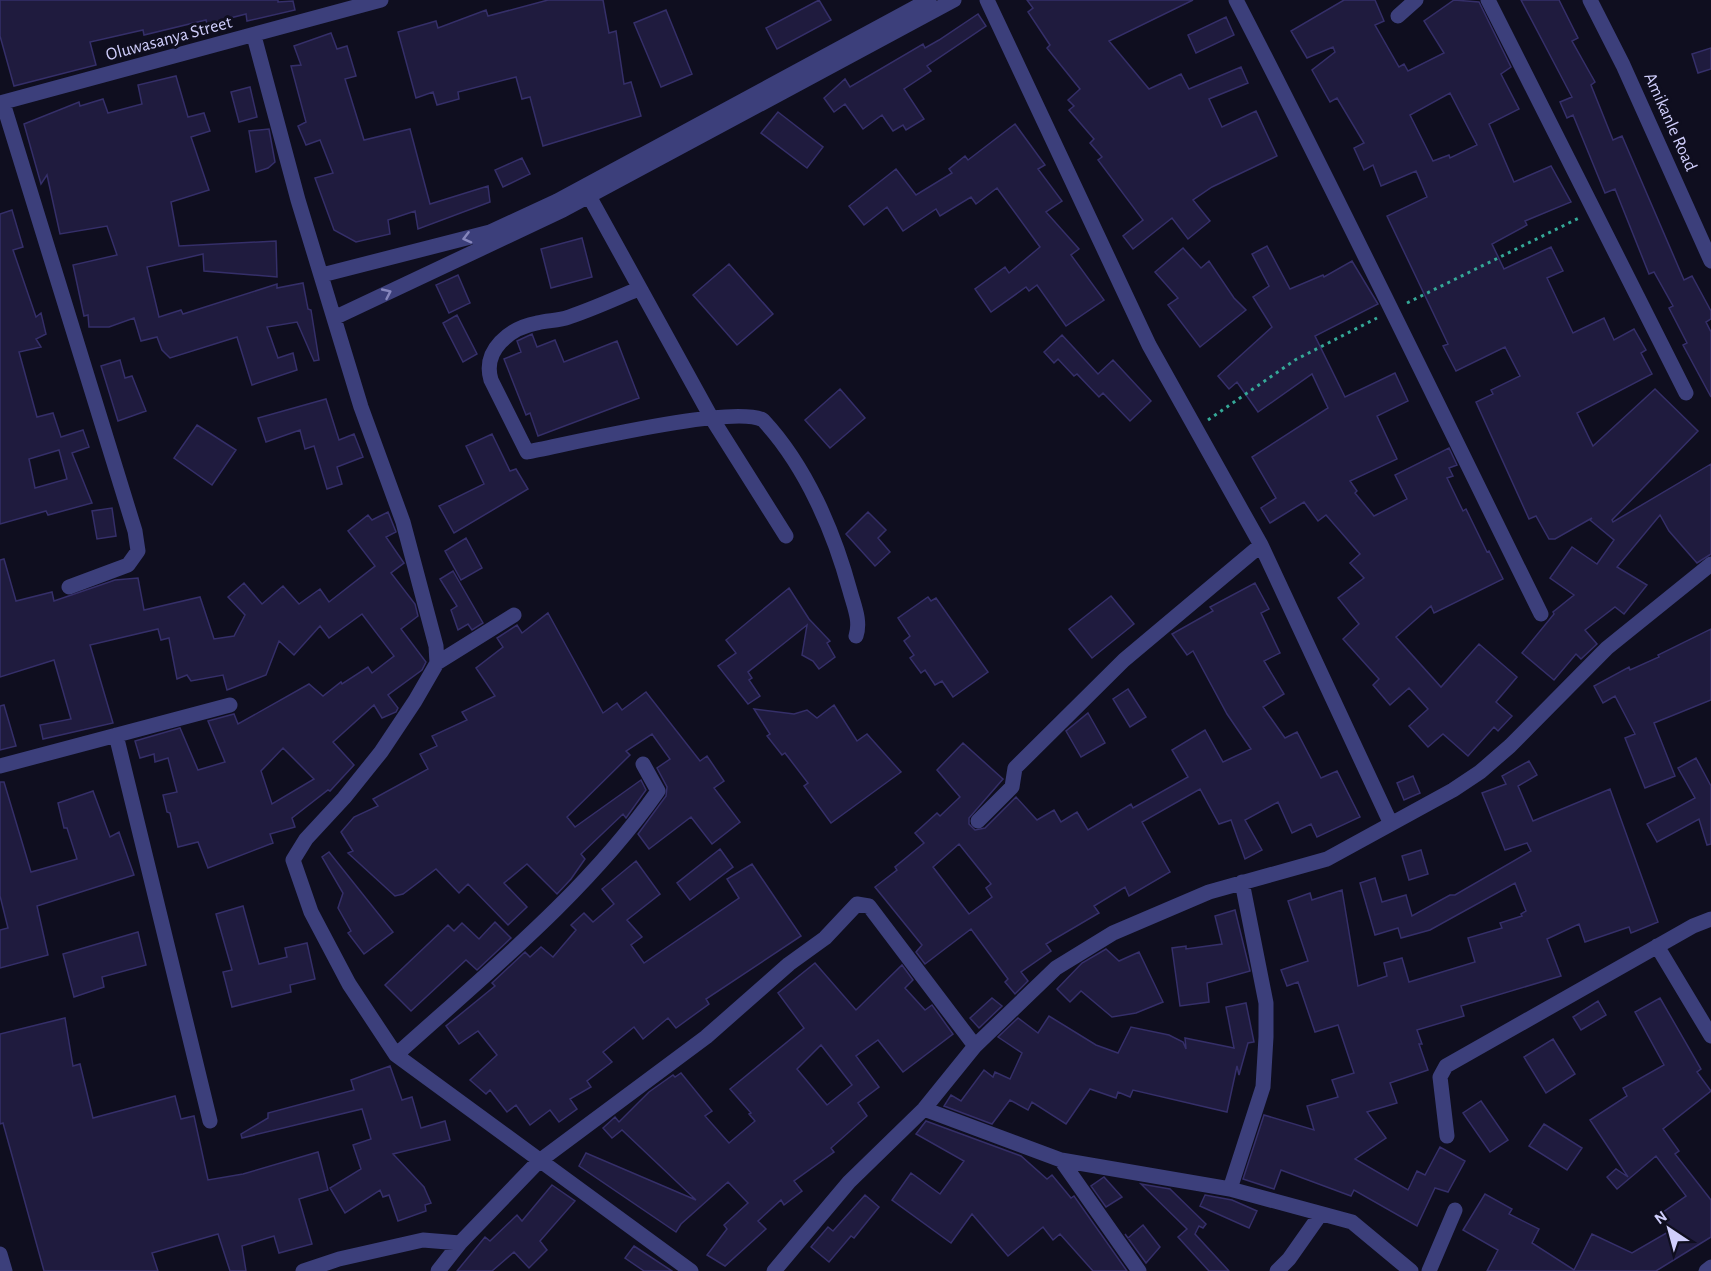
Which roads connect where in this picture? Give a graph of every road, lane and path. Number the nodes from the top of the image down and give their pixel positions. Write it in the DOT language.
graph roads {
  1 [pos="381,0"];
  2 [pos="929,0"];
  3 [pos="954,0"];
  4 [pos="987,0"];
  5 [pos="1236,0"];
  6 [pos="1416,0"];
  7 [pos="1488,0"];
  8 [pos="1590,0"];
  9 [pos="1398,16"];
  10 [pos="254,36"];
  11 [pos="2,103"];
  12 [pos="589,196"];
  13 [pos="1711,261"];
  14 [pos="322,275"];
  15 [pos="638,289"];
  16 [pos="334,318"];
  17 [pos="1686,393"];
  18 [pos="711,417"];
  19 [pos="786,536"];
  20 [pos="1261,545"];
  21 [pos="1711,564"];
  22 [pos="69,587"];
  23 [pos="1541,614"];
  24 [pos="514,615"];
  25 [pos="856,636"];
  26 [pos="437,663"];
  27 [pos="230,705"];
  28 [pos="116,735"];
  29 [pos="643,764"];
  30 [pos="0,766"];
  31 [pos="978,821"];
  32 [pos="1391,824"];
  33 [pos="1242,882"];
  34 [pos="1711,919"];
  35 [pos="1657,946"];
  36 [pos="1711,1036"];
  37 [pos="975,1046"];
  38 [pos="396,1055"];
  39 [pos="924,1108"];
  40 [pos="210,1121"];
  41 [pos="1447,1136"];
  42 [pos="1061,1160"];
  43 [pos="538,1162"];
  44 [pos="1230,1190"];
  45 [pos="1455,1210"];
  46 [pos="1320,1215"];
  47 [pos="460,1243"];
  48 [pos="0,1254"];
  49 [pos="1711,1268"];
  50 [pos="5,1271"];
  51 [pos="303,1271"];
  52 [pos="438,1271"];
  53 [pos="691,1271"];
  54 [pos="774,1271"];
  55 [pos="1139,1271"];
  56 [pos="1277,1271"];
  57 [pos="1411,1271"];
  58 [pos="1429,1271"];
  59 [pos="1706,1271"];
  1 -- 10 [label="street, Oluwasanya Street"];
  2 -- 14 [label="street, one-way"];
  3 -- 12 [label="street"];
  4 -- 20 [label="street"];
  5 -- 23 [label="street"];
  6 -- 9 [label="street"];
  7 -- 17 [label="street"];
  8 -- 13 [label="street, Amikanle Road"];
  10 -- 11 [label="street, Oluwasanya Street"];
  10 -- 14 [label="street"];
  11 -- 22 [label="street"];
  12 -- 15 [label="street"];
  16 -- 12 [label="street, one-way"];
  14 -- 16 [label="street"];
  15 -- 18 [label="street"];
  15 -- 18 [label="street"];
  16 -- 26 [label="street"];
  18 -- 19 [label="street"];
  18 -- 25 [label="street"];
  20 -- 31 [label="street"];
  20 -- 32 [label="street"];
  21 -- 32 [label="street"];
  24 -- 26 [label="street"];
  26 -- 38 [label="street"];
  27 -- 28 [label="street"];
  28 -- 30 [label="street"];
  28 -- 40 [label="street"];
  29 -- 38 [label="street"];
  32 -- 33 [label="street"];
  33 -- 37 [label="street"];
  33 -- 44 [label="street"];
  34 -- 35 [label="street"];
  35 -- 36 [label="street"];
  35 -- 41 [label="street"];
  37 -- 39 [label="street"];
  37 -- 43 [label="street"];
  38 -- 43 [label="street"];
  39 -- 42 [label="street"];
  39 -- 54 [label="street"];
  42 -- 44 [label="street"];
  42 -- 55 [label="street"];
  43 -- 47 [label="street"];
  43 -- 53 [label="street"];
  44 -- 46 [label="street"];
  45 -- 58 [label="street"];
  46 -- 56 [label="street"];
  46 -- 57 [label="street"];
  47 -- 51 [label="street"];
  47 -- 52 [label="street"];
  48 -- 50 [label="street"];
  49 -- 59 [label="street"];
}
